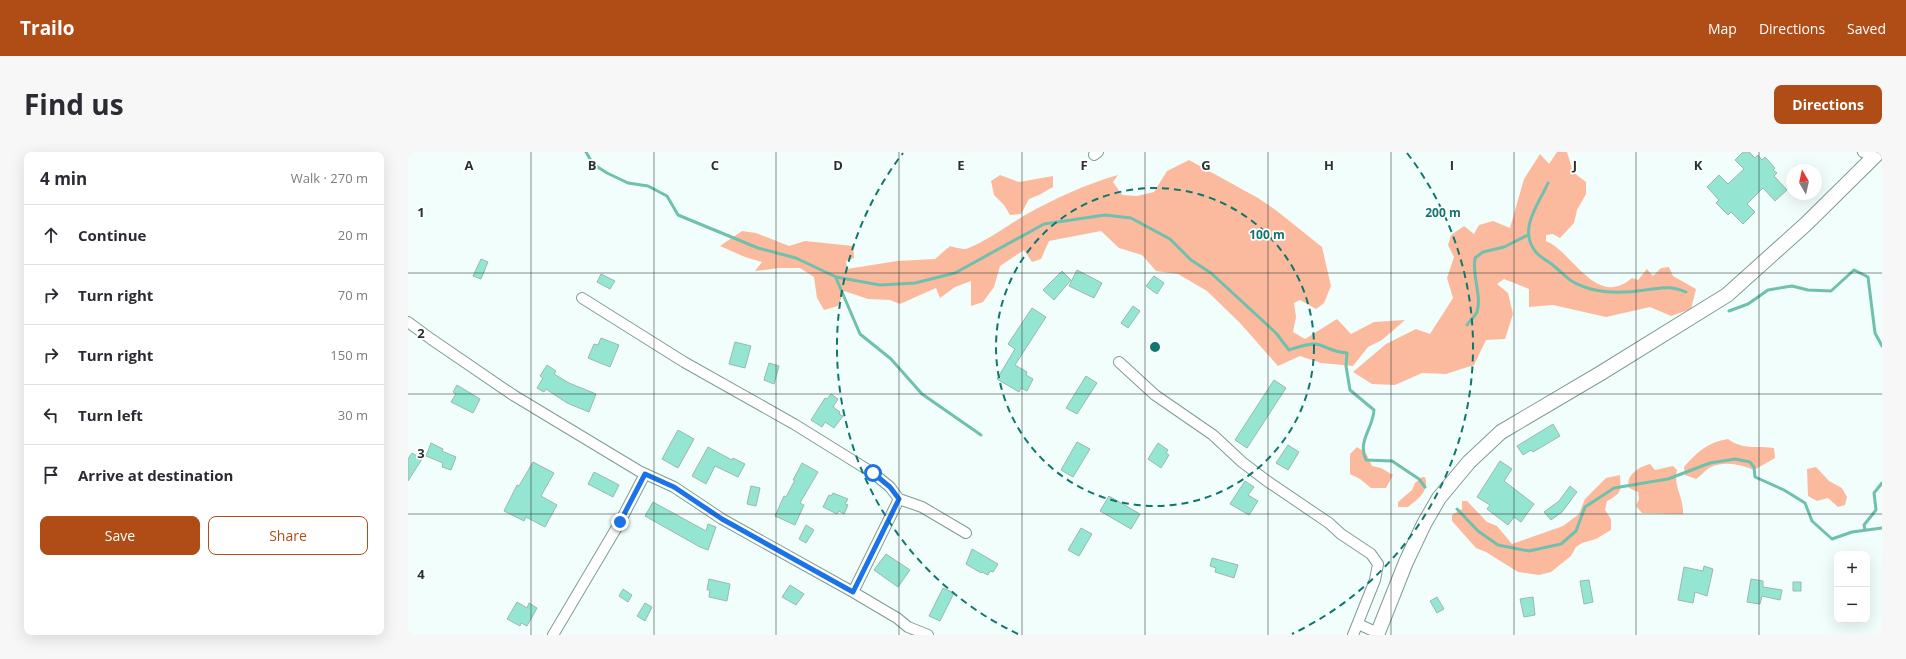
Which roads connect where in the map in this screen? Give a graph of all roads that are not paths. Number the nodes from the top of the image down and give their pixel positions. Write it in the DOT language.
graph roads {
  1 [pos="1872,154"];
  2 [pos="582,298"];
  3 [pos="408,322"];
  4 [pos="1119,362"];
  5 [pos="645,474"];
  6 [pos="899,499"];
  7 [pos="966,533"];
  8 [pos="853,592"];
  9 [pos="1358,624"];
  10 [pos="1378,634"];
  11 [pos="553,635"];
  12 [pos="928,635"];
  13 [pos="1353,635"];
  1 -- 10 [label="main road"];
  2 -- 6 [label="street"];
  3 -- 5 [label="street"];
  4 -- 9 [label="street"];
  5 -- 8 [label="street"];
  5 -- 11 [label="street"];
  6 -- 7 [label="street"];
  6 -- 8 [label="street"];
  8 -- 12 [label="street"];
  9 -- 10 [label="street"];
  9 -- 13 [label="street"];
}
